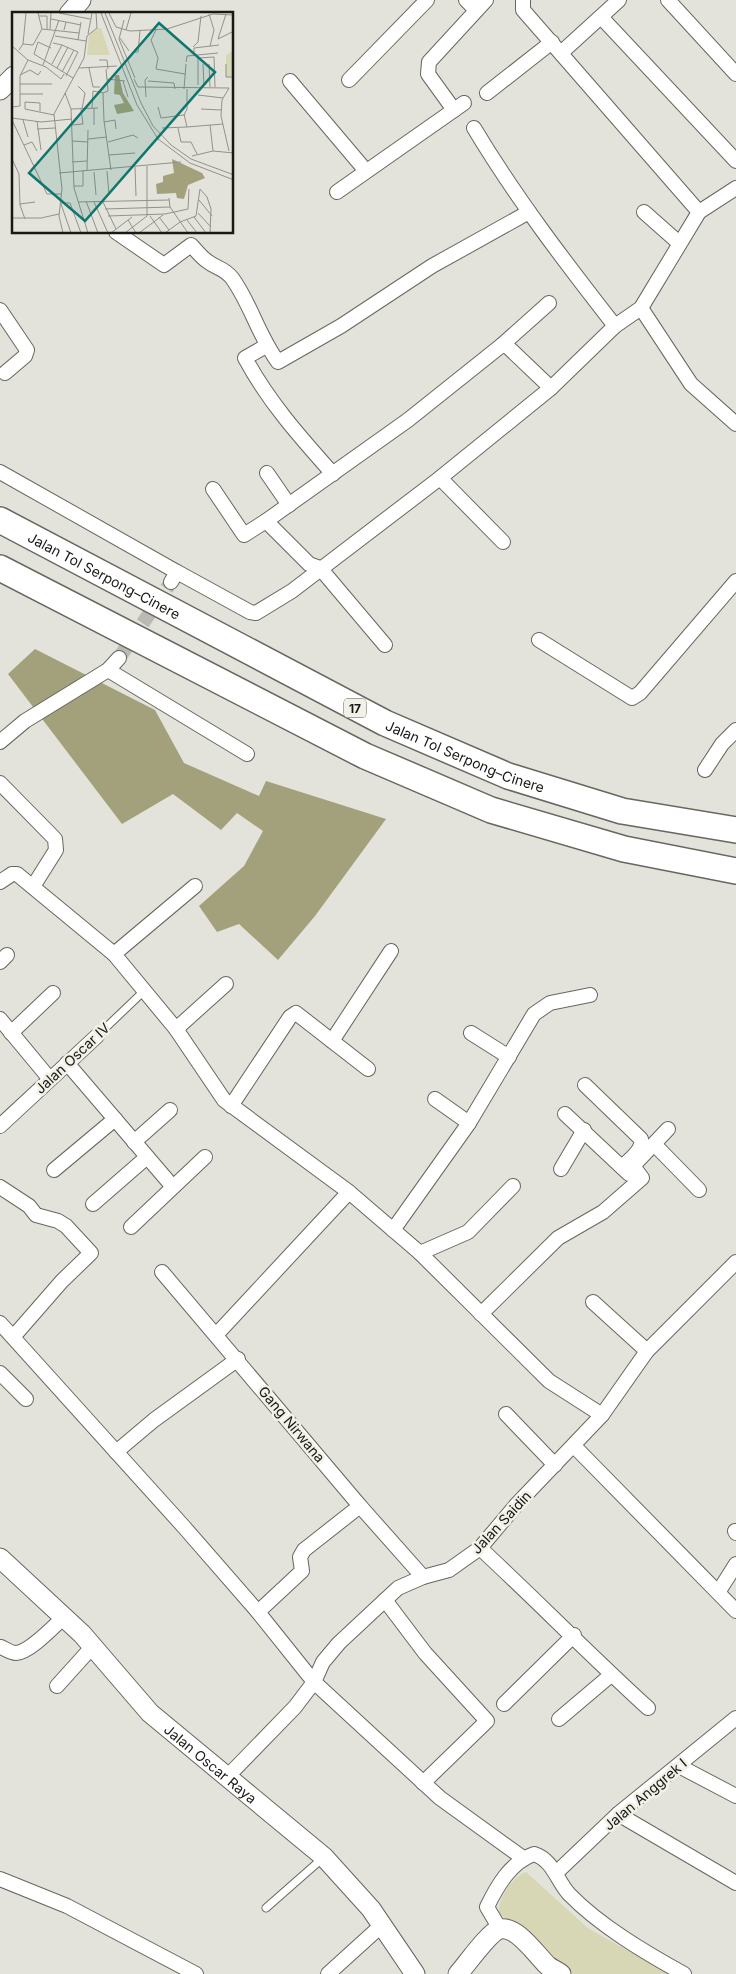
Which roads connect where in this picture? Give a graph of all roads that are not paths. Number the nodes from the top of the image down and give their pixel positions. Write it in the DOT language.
graph roads {
  1 [pos="81,0"];
  2 [pos="427,0"];
  3 [pos="466,0"];
  4 [pos="523,0"];
  5 [pos="619,0"];
  6 [pos="668,0"];
  7 [pos="481,5"];
  8 [pos="71,12"];
  9 [pos="601,17"];
  10 [pos="557,47"];
  11 [pos="736,74"];
  12 [pos="12,78"];
  13 [pos="349,80"];
  14 [pos="290,81"];
  15 [pos="0,90"];
  16 [pos="487,94"];
  17 [pos="474,128"];
  18 [pos="736,161"];
  19 [pos="366,171"];
  20 [pos="736,188"];
  21 [pos="337,192"];
  22 [pos="529,212"];
  23 [pos="644,212"];
  24 [pos="699,212"];
  25 [pos="119,234"];
  26 [pos="679,243"];
  27 [pos="549,304"];
  28 [pos="641,308"];
  29 [pos="0,310"];
  30 [pos="615,326"];
  31 [pos="502,345"];
  32 [pos="266,346"];
  33 [pos="5,374"];
  34 [pos="551,388"];
  35 [pos="736,424"];
  36 [pos="0,472"];
  37 [pos="267,473"];
  38 [pos="333,474"];
  39 [pos="440,478"];
  40 [pos="214,489"];
  41 [pos="289,505"];
  42 [pos="0,520"];
  43 [pos="266,521"];
  44 [pos="503,542"];
  45 [pos="0,568"];
  46 [pos="320,568"];
  47 [pos="736,580"];
  48 [pos="540,640"];
  49 [pos="384,645"];
  50 [pos="119,658"];
  51 [pos="108,670"];
  52 [pos="736,730"];
  53 [pos="0,742"];
  54 [pos="247,754"];
  55 [pos="704,770"];
  56 [pos="0,783"];
  57 [pos="736,830"];
  58 [pos="736,871"];
  59 [pos="0,882"];
  60 [pos="34,885"];
  61 [pos="195,886"];
  62 [pos="391,951"];
  63 [pos="114,954"];
  64 [pos="226,984"];
  65 [pos="144,991"];
  66 [pos="53,993"];
  67 [pos="590,995"];
  68 [pos="0,1020"];
  69 [pos="176,1029"];
  70 [pos="11,1033"];
  71 [pos="471,1033"];
  72 [pos="97,1036"];
  73 [pos="332,1040"];
  74 [pos="509,1057"];
  75 [pos="67,1063"];
  76 [pos="368,1069"];
  77 [pos="49,1078"];
  78 [pos="585,1085"];
  79 [pos="435,1099"];
  80 [pos="231,1106"];
  81 [pos="170,1110"];
  82 [pos="565,1114"];
  83 [pos="115,1119"];
  84 [pos="469,1123"];
  85 [pos="0,1126"];
  86 [pos="668,1129"];
  87 [pos="584,1130"];
  88 [pos="134,1142"];
  89 [pos="654,1144"];
  90 [pos="147,1157"];
  91 [pos="205,1157"];
  92 [pos="622,1167"];
  93 [pos="561,1169"];
  94 [pos="54,1170"];
  95 [pos="633,1184"];
  96 [pos="0,1186"];
  97 [pos="513,1186"];
  98 [pos="173,1187"];
  99 [pos="699,1190"];
  100 [pos="349,1192"];
  101 [pos="93,1204"];
  102 [pos="131,1227"];
  103 [pos="392,1230"];
  104 [pos="420,1253"];
  105 [pos="736,1262"];
  106 [pos="162,1272"];
  107 [pos="593,1302"];
  108 [pos="481,1314"];
  109 [pos="0,1323"];
  110 [pos="216,1335"];
  111 [pos="14,1336"];
  112 [pos="647,1351"];
  113 [pos="238,1359"];
  114 [pos="0,1373"];
  115 [pos="26,1399"];
  116 [pos="506,1414"];
  117 [pos="602,1415"];
  118 [pos="574,1446"];
  119 [pos="116,1452"];
  120 [pos="555,1466"];
  121 [pos="360,1506"];
  122 [pos="480,1548"];
  123 [pos="0,1558"];
  124 [pos="736,1564"];
  125 [pos="423,1576"];
  126 [pos="719,1591"];
  127 [pos="384,1600"];
  128 [pos="736,1611"];
  129 [pos="258,1612"];
  130 [pos="64,1617"];
  131 [pos="574,1636"];
  132 [pos="93,1646"];
  133 [pos="0,1647"];
  134 [pos="611,1675"];
  135 [pos="314,1682"];
  136 [pos="57,1686"];
  137 [pos="504,1704"];
  138 [pos="648,1708"];
  139 [pos="736,1718"];
  140 [pos="559,1719"];
  141 [pos="679,1766"];
  142 [pos="227,1777"];
  143 [pos="423,1783"];
  144 [pos="736,1796"];
  145 [pos="618,1814"];
  146 [pos="324,1857"];
  147 [pos="523,1858"];
  148 [pos="556,1873"];
  149 [pos="0,1879"];
  150 [pos="736,1883"];
  151 [pos="266,1908"];
  152 [pos="382,1925"];
  153 [pos="500,1929"];
  154 [pos="196,1974"];
  155 [pos="328,1974"];
  156 [pos="415,1974"];
  157 [pos="458,1974"];
  158 [pos="561,1974"];
  159 [pos="684,1974"];
  1 -- 8 [label="street"];
  2 -- 13 [label="street"];
  3 -- 7 [label="street"];
  4 -- 10 [label="street"];
  5 -- 9 [label="street"];
  6 -- 11 [label="street"];
  7 -- 19 [label="street"];
  9 -- 10 [label="street"];
  9 -- 18 [label="street"];
  10 -- 16 [label="street"];
  10 -- 24 [label="street"];
  12 -- 15 [label="street"];
  14 -- 19 [label="street"];
  17 -- 22 [label="street"];
  19 -- 21 [label="street"];
  20 -- 24 [label="street"];
  22 -- 30 [label="street"];
  22 -- 32 [label="street"];
  23 -- 26 [label="street"];
  24 -- 26 [label="street"];
  25 -- 32 [label="street"];
  26 -- 28 [label="street"];
  27 -- 31 [label="street"];
  28 -- 30 [label="street"];
  28 -- 35 [label="street"];
  29 -- 33 [label="street"];
  30 -- 34 [label="street"];
  31 -- 34 [label="street"];
  31 -- 38 [label="street"];
  32 -- 38 [label="street"];
  34 -- 39 [label="street"];
  36 -- 46 [label="street"];
  37 -- 41 [label="street"];
  38 -- 41 [label="street"];
  39 -- 44 [label="street"];
  39 -- 46 [label="street"];
  40 -- 43 [label="street"];
  41 -- 43 [label="street"];
  42 -- 57 [label="highway, Jalan Tol Serpong–Cinere / 17"];
  43 -- 46 [label="street"];
  45 -- 58 [label="highway"];
  46 -- 49 [label="street"];
  47 -- 48 [label="street"];
  50 -- 51 [label="street"];
  51 -- 53 [label="street"];
  51 -- 54 [label="street"];
  52 -- 55 [label="street"];
  56 -- 60 [label="street"];
  59 -- 60 [label="street"];
  60 -- 63 [label="street"];
  61 -- 63 [label="street"];
  62 -- 73 [label="street"];
  63 -- 65 [label="street"];
  64 -- 69 [label="street"];
  65 -- 69 [label="street"];
  65 -- 72 [label="lane, Jalan Oscar IV"];
  66 -- 70 [label="street"];
  67 -- 74 [label="street"];
  68 -- 70 [label="street"];
  69 -- 80 [label="street"];
  70 -- 77 [label="street"];
  71 -- 74 [label="street"];
  72 -- 75 [label="street, Jalan Oscar IV"];
  73 -- 76 [label="street"];
  73 -- 80 [label="street"];
  74 -- 84 [label="street"];
  75 -- 77 [label="street, Jalan Oscar IV"];
  75 -- 83 [label="street"];
  77 -- 85 [label="street, Jalan Oscar IV"];
  78 -- 92 [label="street"];
  79 -- 84 [label="street"];
  80 -- 100 [label="street"];
  81 -- 88 [label="street"];
  82 -- 87 [label="street"];
  83 -- 88 [label="street"];
  83 -- 94 [label="street"];
  84 -- 103 [label="street"];
  86 -- 89 [label="street"];
  87 -- 92 [label="street"];
  87 -- 93 [label="street"];
  88 -- 90 [label="street"];
  89 -- 95 [label="street"];
  89 -- 99 [label="street"];
  90 -- 98 [label="street"];
  90 -- 101 [label="street"];
  91 -- 98 [label="street"];
  92 -- 95 [label="street"];
  95 -- 108 [label="street"];
  96 -- 111 [label="street"];
  97 -- 104 [label="street"];
  98 -- 102 [label="street"];
  100 -- 103 [label="street"];
  100 -- 110 [label="street"];
  103 -- 104 [label="street"];
  104 -- 108 [label="street"];
  105 -- 112 [label="street, Jalan Saidin"];
  106 -- 110 [label="street, Gang Nirwana"];
  107 -- 112 [label="street"];
  108 -- 117 [label="street"];
  109 -- 111 [label="street"];
  110 -- 113 [label="street, Gang Nirwana"];
  111 -- 119 [label="street"];
  112 -- 117 [label="street, Jalan Saidin"];
  113 -- 119 [label="street"];
  113 -- 121 [label="street, Gang Nirwana"];
  114 -- 115 [label="street"];
  116 -- 120 [label="street"];
  117 -- 118 [label="street, Jalan Saidin"];
  118 -- 120 [label="street, Jalan Saidin"];
  118 -- 126 [label="street"];
  119 -- 129 [label="street"];
  120 -- 122 [label="street, Jalan Saidin"];
  121 -- 125 [label="street, Gang Nirwana"];
  121 -- 129 [label="street"];
  122 -- 125 [label="street, Jalan Saidin"];
  122 -- 131 [label="street"];
  123 -- 130 [label="street, Jalan Oscar Raya"];
  124 -- 126 [label="street"];
  125 -- 127 [label="street, Jalan Saidin"];
  126 -- 128 [label="street"];
  127 -- 135 [label="street, Jalan Saidin"];
  127 -- 143 [label="street"];
  129 -- 135 [label="street"];
  130 -- 132 [label="street, Jalan Oscar Raya"];
  130 -- 133 [label="street"];
  131 -- 134 [label="street"];
  131 -- 137 [label="street"];
  132 -- 136 [label="street"];
  132 -- 142 [label="street, Jalan Oscar Raya"];
  134 -- 138 [label="street"];
  134 -- 140 [label="street"];
  135 -- 142 [label="street, Jalan Saidin"];
  135 -- 143 [label="street"];
  139 -- 141 [label="street, Jalan Anggrek I"];
  141 -- 144 [label="street"];
  141 -- 145 [label="street, Jalan Anggrek I"];
  142 -- 146 [label="street, Jalan Oscar Raya"];
  143 -- 147 [label="street"];
  145 -- 148 [label="street, Jalan Anggrek I"];
  145 -- 150 [label="street"];
  146 -- 151 [label="lane"];
  146 -- 152 [label="street, Jalan Oscar Raya"];
  147 -- 148 [label="street"];
  147 -- 153 [label="street"];
  148 -- 159 [label="street"];
  149 -- 154 [label="street"];
  152 -- 155 [label="street"];
  152 -- 156 [label="street, Jalan Oscar Raya"];
  153 -- 157 [label="street"];
  153 -- 158 [label="street"];
}
